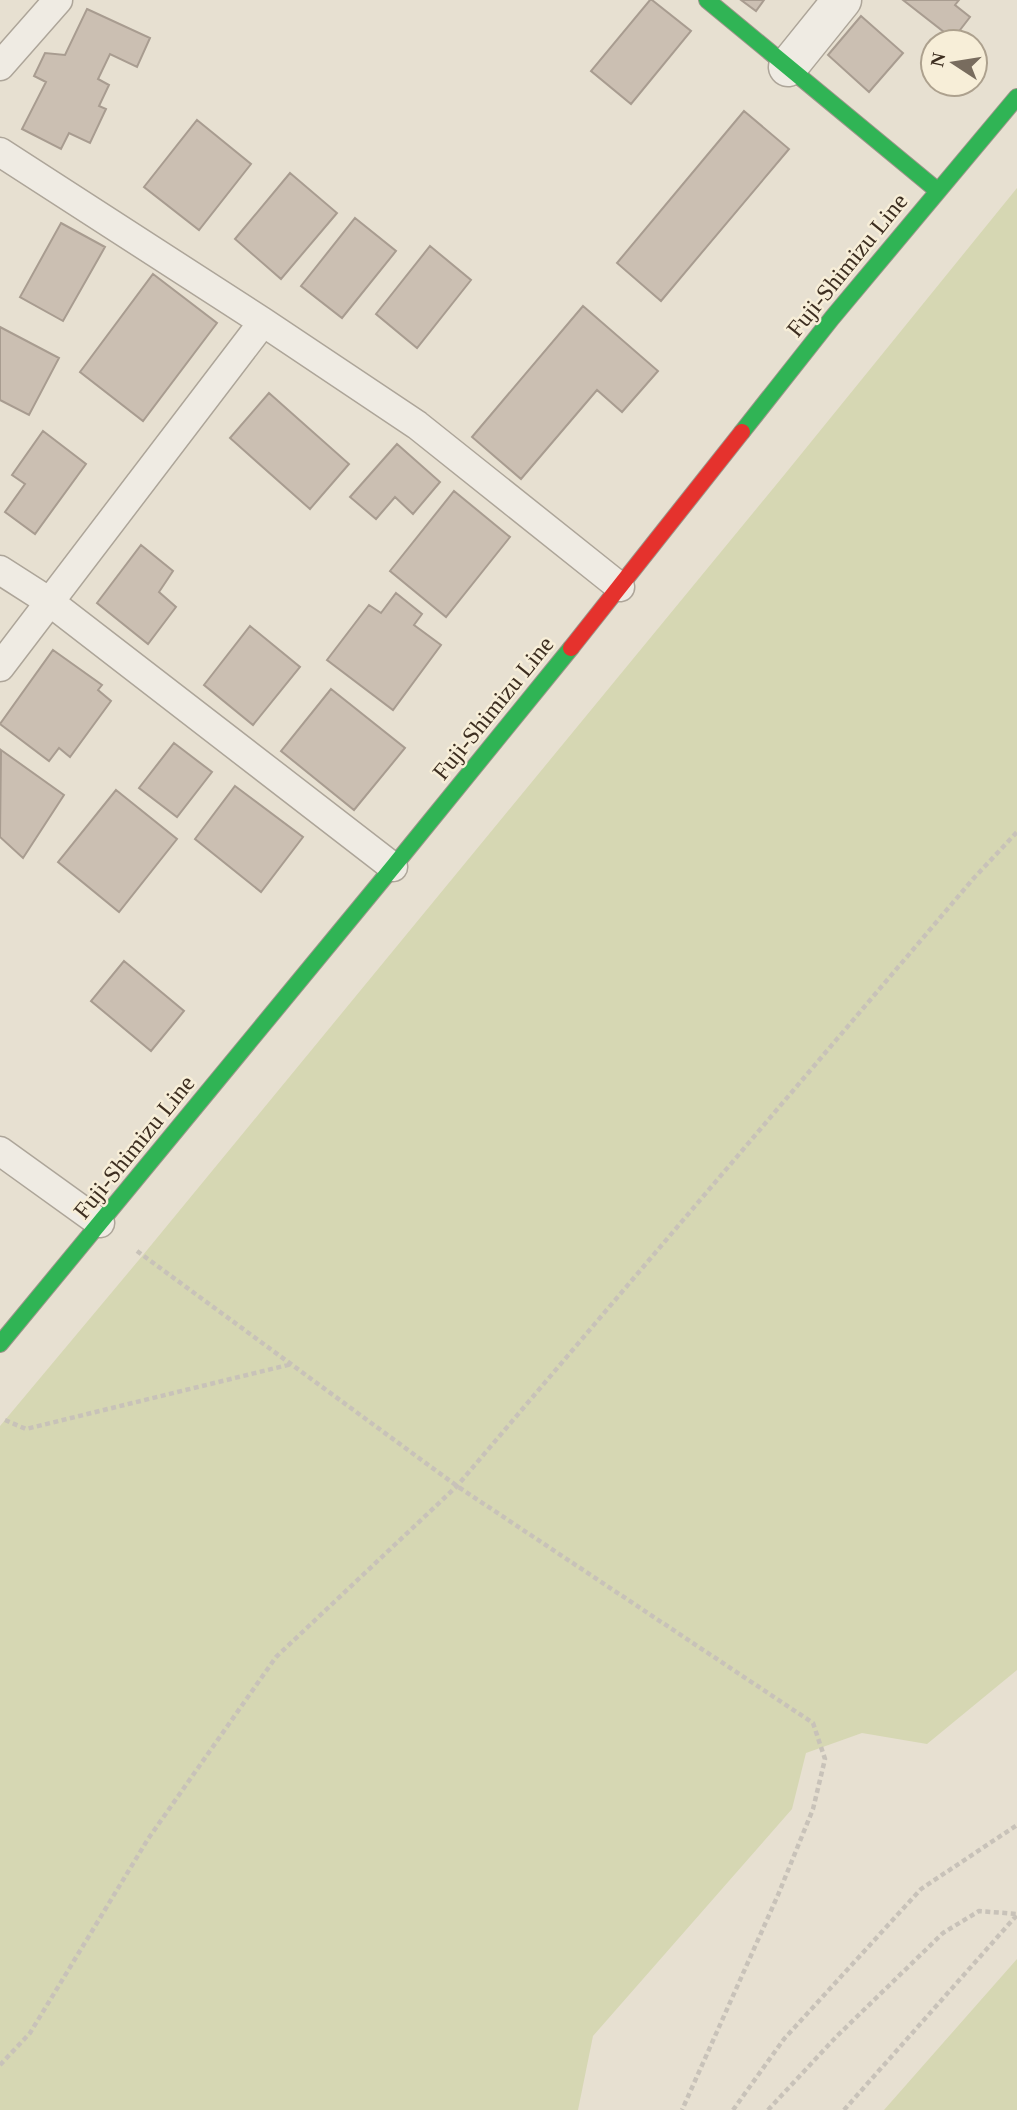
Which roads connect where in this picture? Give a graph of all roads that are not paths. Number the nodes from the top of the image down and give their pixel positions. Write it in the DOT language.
graph roads {
  1 [pos="58,0"];
  2 [pos="707,0"];
  3 [pos="842,0"];
  4 [pos="0,66"];
  5 [pos="788,67"];
  6 [pos="1017,97"];
  7 [pos="0,152"];
  8 [pos="938,191"];
  9 [pos="263,322"];
  10 [pos="0,570"];
  11 [pos="620,587"];
  12 [pos="50,601"];
  13 [pos="0,667"];
  14 [pos="393,867"];
  15 [pos="0,1151"];
  16 [pos="100,1223"];
  17 [pos="0,1345"];
  1 -- 4 [label="lane"];
  2 -- 5 [label="main road"];
  3 -- 5 [label="street"];
  5 -- 8 [label="main road"];
  6 -- 8 [label="main road, Fuji-Shimizu Line"];
  7 -- 9 [label="lane"];
  8 -- 11 [label="main road, Fuji-Shimizu Line"];
  9 -- 11 [label="lane"];
  9 -- 12 [label="lane"];
  10 -- 12 [label="lane"];
  11 -- 14 [label="main road, Fuji-Shimizu Line"];
  12 -- 13 [label="lane"];
  12 -- 14 [label="lane"];
  14 -- 16 [label="main road, Fuji-Shimizu Line"];
  15 -- 16 [label="lane"];
  16 -- 17 [label="main road, Fuji-Shimizu Line"];
}
